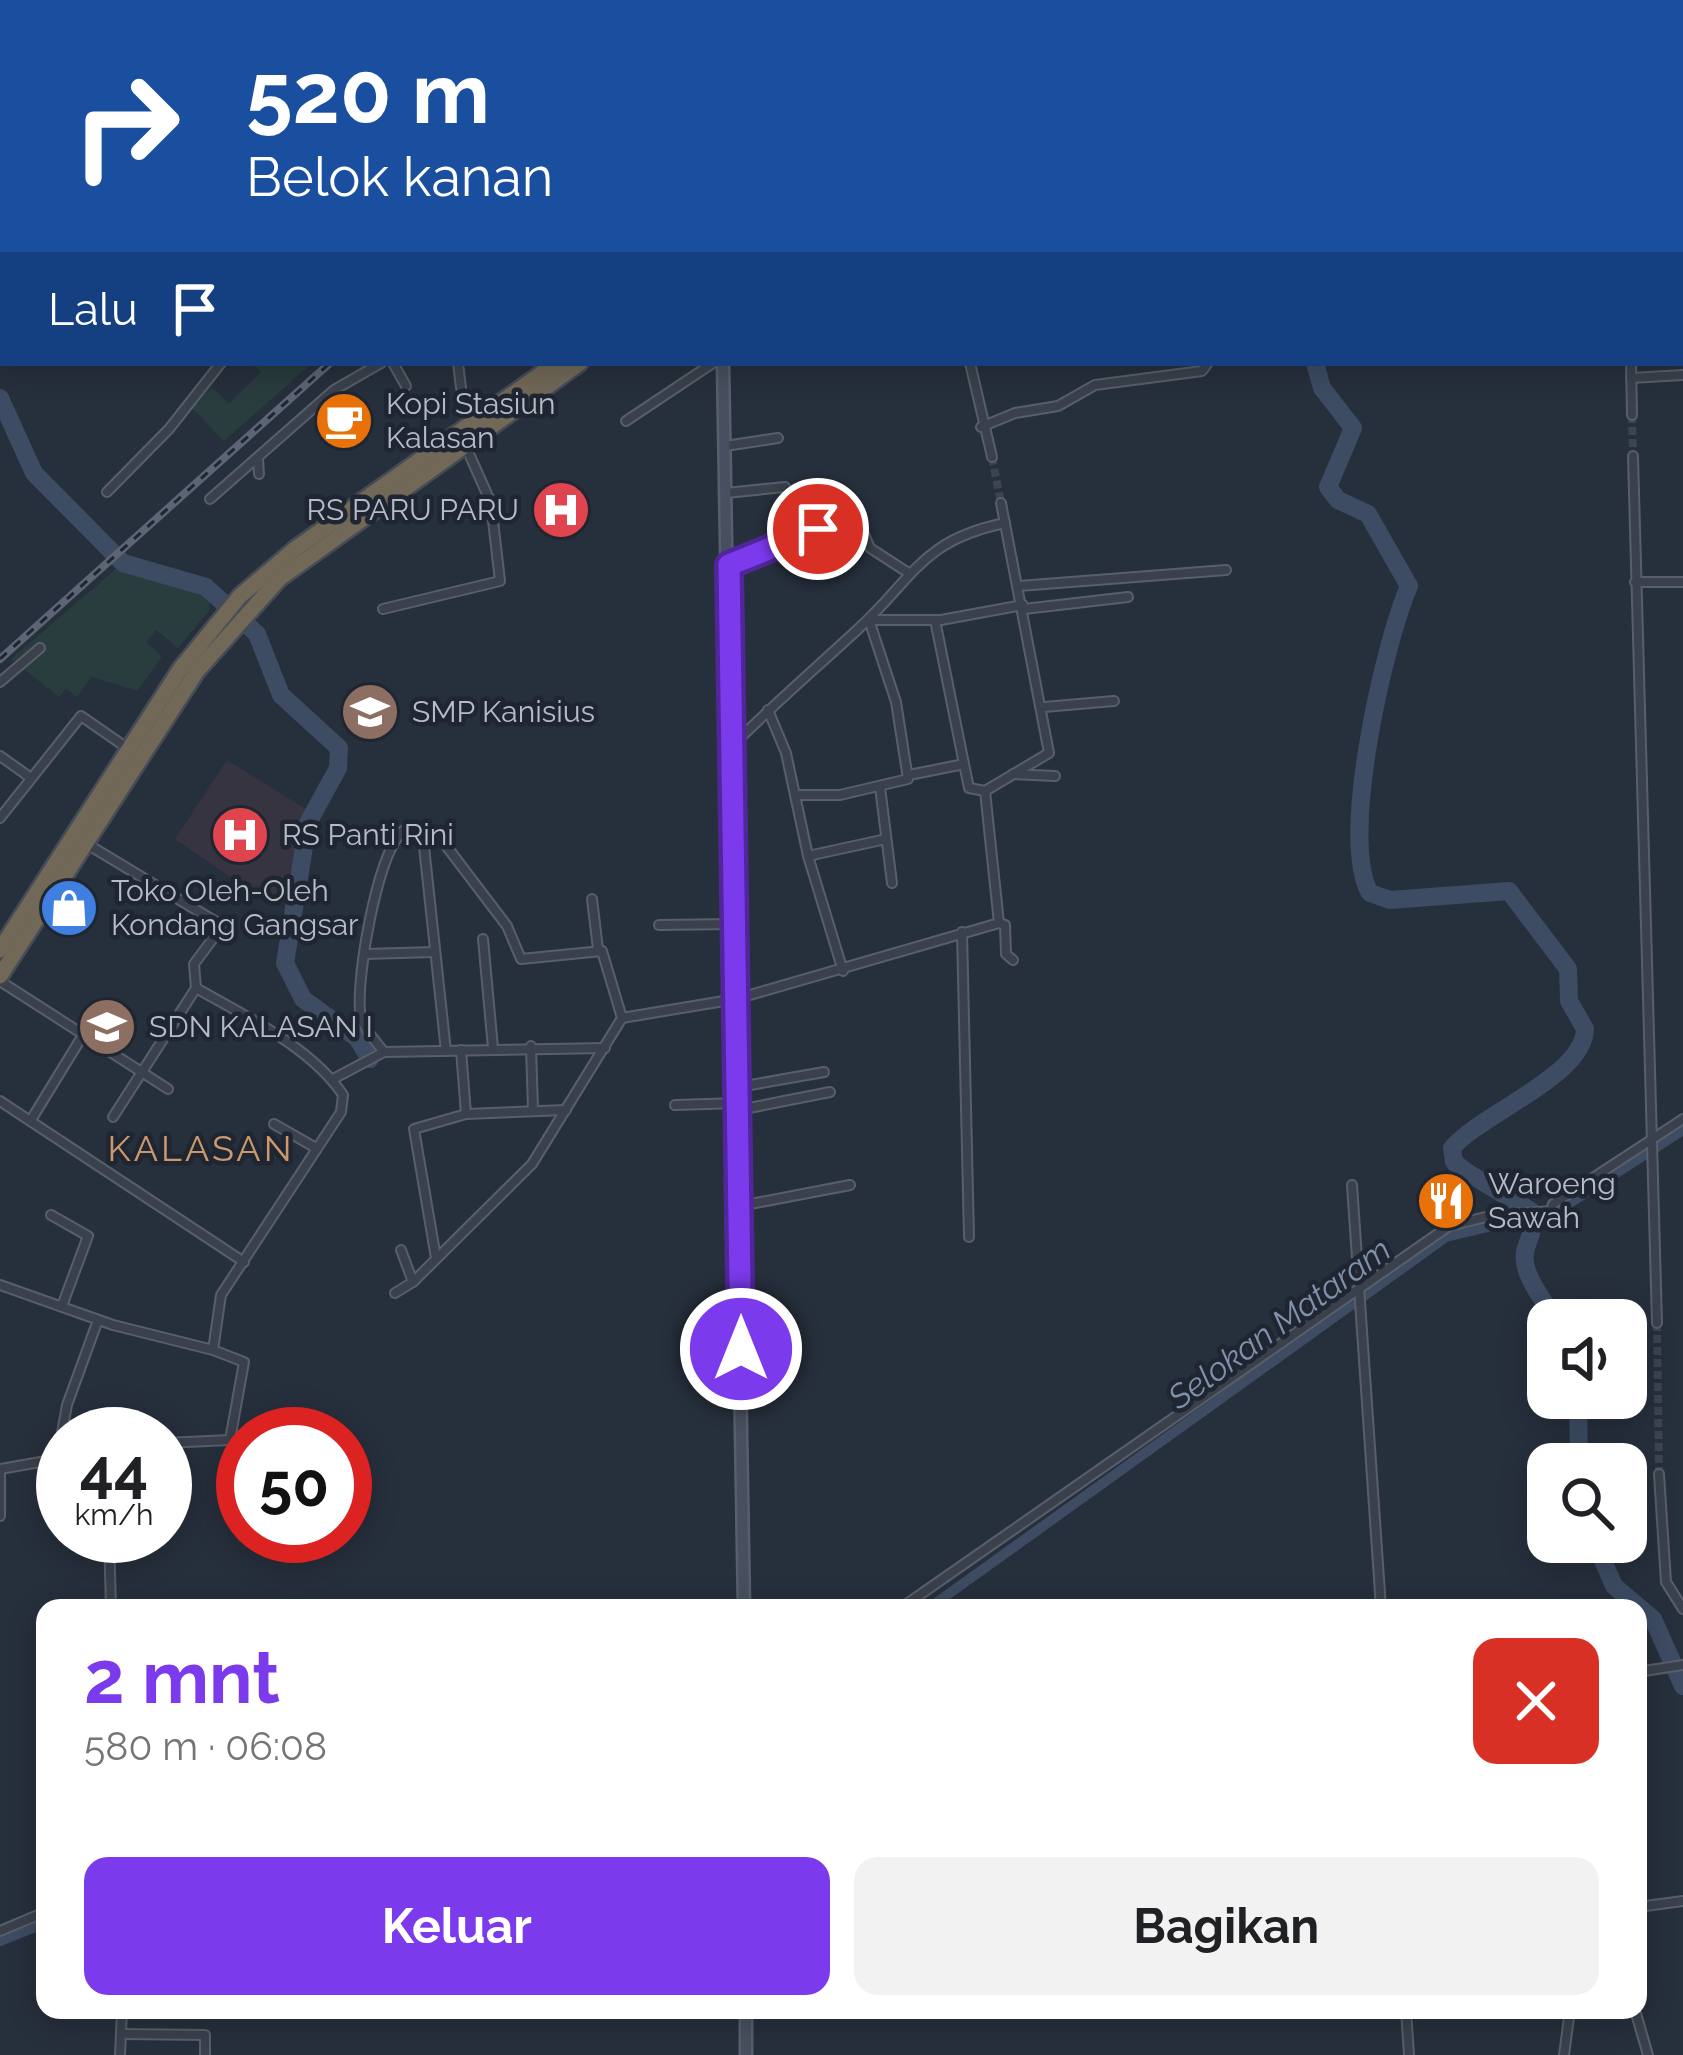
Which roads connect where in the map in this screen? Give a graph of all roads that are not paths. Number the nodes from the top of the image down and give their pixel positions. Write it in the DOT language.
graph roads {
  1 [pos="219,366"];
  2 [pos="376,366"];
  3 [pos="395,366"];
  4 [pos="458,366"];
  5 [pos="708,366"];
  6 [pos="723,366"];
  7 [pos="971,366"];
  8 [pos="1206,366"];
  9 [pos="1630,366"];
  10 [pos="552,369"];
  11 [pos="1683,376"];
  12 [pos="1630,378"];
  13 [pos="406,386"];
  14 [pos="461,388"];
  15 [pos="1632,415"];
  16 [pos="626,421"];
  17 [pos="981,427"];
  18 [pos="778,438"];
  19 [pos="465,445"];
  20 [pos="723,446"];
  21 [pos="1633,456"];
  22 [pos="992,457"];
  23 [pos="258,459"];
  24 [pos="260,474"];
  25 [pos="785,488"];
  26 [pos="107,492"];
  27 [pos="724,494"];
  28 [pos="210,499"];
  29 [pos="1001,503"];
  30 [pos="1005,523"];
  31 [pos="729,565"];
  32 [pos="1226,570"];
  33 [pos="907,572"];
  34 [pos="1635,582"];
  35 [pos="1683,582"];
  36 [pos="1018,586"];
  37 [pos="1127,597"];
  38 [pos="246,600"];
  39 [pos="1024,607"];
  40 [pos="383,609"];
  41 [pos="869,620"];
  42 [pos="935,620"];
  43 [pos="216,634"];
  44 [pos="40,649"];
  45 [pos="0,682"];
  46 [pos="1114,701"];
  47 [pos="1044,707"];
  48 [pos="768,710"];
  49 [pos="733,745"];
  50 [pos="130,750"];
  51 [pos="0,756"];
  52 [pos="964,764"];
  53 [pos="1013,774"];
  54 [pos="909,775"];
  55 [pos="1055,776"];
  56 [pos="31,778"];
  57 [pos="880,788"];
  58 [pos="986,791"];
  59 [pos="795,794"];
  60 [pos="0,818"];
  61 [pos="422,828"];
  62 [pos="886,838"];
  63 [pos="86,843"];
  64 [pos="808,856"];
  65 [pos="892,884"];
  66 [pos="592,899"];
  67 [pos="735,923"];
  68 [pos="999,923"];
  69 [pos="659,925"];
  70 [pos="962,932"];
  71 [pos="483,939"];
  72 [pos="598,949"];
  73 [pos="0,950"];
  74 [pos="436,952"];
  75 [pos="364,954"];
  76 [pos="1012,960"];
  77 [pos="843,971"];
  78 [pos="0,978"];
  79 [pos="196,988"];
  80 [pos="736,999"];
  81 [pos="622,1018"];
  82 [pos="83,1035"];
  83 [pos="531,1046"];
  84 [pos="493,1048"];
  85 [pos="607,1048"];
  86 [pos="461,1050"];
  87 [pos="446,1051"];
  88 [pos="384,1052"];
  89 [pos="140,1070"];
  90 [pos="824,1072"];
  91 [pos="333,1079"];
  92 [pos="739,1087"];
  93 [pos="169,1089"];
  94 [pos="830,1092"];
  95 [pos="0,1100"];
  96 [pos="675,1105"];
  97 [pos="739,1106"];
  98 [pos="533,1110"];
  99 [pos="568,1111"];
  100 [pos="466,1114"];
  101 [pos="113,1117"];
  102 [pos="1683,1119"];
  103 [pos="32,1120"];
  104 [pos="274,1124"];
  105 [pos="1651,1142"];
  106 [pos="316,1148"];
  107 [pos="850,1184"];
  108 [pos="1352,1185"];
  109 [pos="740,1206"];
  110 [pos="52,1215"];
  111 [pos="969,1237"];
  112 [pos="401,1250"];
  113 [pos="436,1258"];
  114 [pos="244,1262"];
  115 [pos="413,1282"];
  116 [pos="0,1285"];
  117 [pos="1359,1289"];
  118 [pos="395,1293"];
  119 [pos="62,1306"];
  120 [pos="98,1320"];
  121 [pos="1657,1322"];
  122 [pos="213,1349"];
  123 [pos="67,1407"];
  124 [pos="192,1442"];
  125 [pos="36,1463"];
  126 [pos="0,1469"];
  127 [pos="1660,1474"];
  128 [pos="0,1516"];
  129 [pos="110,1563"];
  130 [pos="111,1599"];
  131 [pos="744,1599"];
  132 [pos="914,1599"];
  133 [pos="1380,1599"];
  134 [pos="1683,1609"];
  135 [pos="1681,1666"];
  136 [pos="1647,1671"];
  137 [pos="1683,1901"];
  138 [pos="1647,1906"];
  139 [pos="36,1916"];
  140 [pos="0,1931"];
  141 [pos="122,2019"];
  142 [pos="746,2019"];
  143 [pos="1407,2019"];
  144 [pos="1569,2019"];
  145 [pos="1638,2019"];
  146 [pos="122,2034"];
  147 [pos="120,2055"];
  148 [pos="205,2055"];
  149 [pos="746,2055"];
  150 [pos="1409,2055"];
  151 [pos="1564,2055"];
  152 [pos="1648,2055"];
  1 -- 26 [label="street"];
  2 -- 23 [label="street"];
  3 -- 13 [label="street"];
  4 -- 14 [label="street"];
  5 -- 16 [label="street"];
  6 -- 20 [label="main road"];
  7 -- 17 [label="street"];
  8 -- 17 [label="street"];
  9 -- 12 [label="street"];
  10 -- 19 [label="highway"];
  10 -- 38 [label="highway"];
  11 -- 12 [label="street"];
  12 -- 15 [label="street"];
  17 -- 22 [label="street"];
  18 -- 20 [label="street"];
  19 -- 38 [label="highway"];
  19 -- 40 [label="street"];
  20 -- 27 [label="main road"];
  21 -- 34 [label="street"];
  23 -- 24 [label="street"];
  23 -- 28 [label="street"];
  25 -- 27 [label="street"];
  27 -- 31 [label="main road"];
  29 -- 30 [label="street"];
  30 -- 33 [label="street"];
  30 -- 36 [label="street"];
  31 -- 33 [label="street"];
  31 -- 49 [label="main road"];
  32 -- 36 [label="street"];
  33 -- 41 [label="street"];
  34 -- 35 [label="street"];
  34 -- 105 [label="street"];
  36 -- 39 [label="street"];
  37 -- 39 [label="street"];
  38 -- 43 [label="highway"];
  39 -- 42 [label="street"];
  39 -- 47 [label="street"];
  41 -- 42 [label="street"];
  41 -- 48 [label="street"];
  41 -- 54 [label="street"];
  42 -- 52 [label="street"];
  43 -- 50 [label="highway"];
  43 -- 63 [label="highway"];
  44 -- 45 [label="street"];
  46 -- 47 [label="street"];
  47 -- 53 [label="street"];
  48 -- 49 [label="street"];
  48 -- 59 [label="street"];
  49 -- 67 [label="main road"];
  50 -- 56 [label="street"];
  50 -- 73 [label="highway"];
  51 -- 56 [label="street"];
  52 -- 54 [label="street"];
  52 -- 58 [label="street"];
  53 -- 55 [label="street"];
  53 -- 58 [label="street"];
  54 -- 57 [label="street"];
  56 -- 60 [label="street"];
  57 -- 59 [label="street"];
  57 -- 62 [label="street"];
  58 -- 68 [label="street"];
  59 -- 64 [label="street"];
  61 -- 72 [label="street"];
  61 -- 74 [label="street"];
  61 -- 75 [label="street"];
  62 -- 64 [label="street"];
  62 -- 65 [label="street"];
  63 -- 78 [label="highway"];
  63 -- 79 [label="street"];
  64 -- 77 [label="street"];
  66 -- 72 [label="street"];
  67 -- 69 [label="street"];
  67 -- 80 [label="main road"];
  68 -- 70 [label="street"];
  68 -- 76 [label="street"];
  70 -- 77 [label="street"];
  70 -- 111 [label="street"];
  71 -- 84 [label="street"];
  72 -- 81 [label="street"];
  74 -- 75 [label="street"];
  74 -- 87 [label="street"];
  75 -- 88 [label="street"];
  77 -- 80 [label="street"];
  78 -- 82 [label="street"];
  79 -- 89 [label="street"];
  79 -- 91 [label="street"];
  80 -- 81 [label="street"];
  80 -- 92 [label="main road"];
  81 -- 85 [label="street"];
  82 -- 89 [label="street"];
  82 -- 103 [label="street"];
  83 -- 84 [label="street"];
  83 -- 85 [label="street"];
  83 -- 98 [label="street"];
  84 -- 86 [label="street"];
  85 -- 99 [label="street"];
  86 -- 87 [label="street"];
  86 -- 100 [label="street"];
  87 -- 88 [label="street"];
  88 -- 91 [label="street"];
  89 -- 93 [label="street"];
  89 -- 101 [label="street"];
  90 -- 92 [label="street"];
  91 -- 106 [label="street"];
  92 -- 97 [label="main road"];
  94 -- 97 [label="street"];
  95 -- 103 [label="street"];
  96 -- 97 [label="street"];
  97 -- 109 [label="main road"];
  98 -- 99 [label="street"];
  98 -- 100 [label="street"];
  99 -- 113 [label="street"];
  100 -- 113 [label="street"];
  102 -- 105 [label="street"];
  103 -- 114 [label="street"];
  104 -- 106 [label="street"];
  105 -- 117 [label="street"];
  105 -- 121 [label="street"];
  106 -- 114 [label="street"];
  107 -- 109 [label="street"];
  108 -- 117 [label="street"];
  109 -- 131 [label="main road"];
  110 -- 119 [label="street"];
  112 -- 115 [label="street"];
  113 -- 115 [label="street"];
  114 -- 122 [label="street"];
  115 -- 118 [label="street"];
  116 -- 119 [label="street"];
  117 -- 132 [label="street"];
  117 -- 133 [label="street"];
  119 -- 120 [label="street"];
  120 -- 122 [label="street"];
  120 -- 123 [label="street"];
  122 -- 124 [label="street"];
  125 -- 126 [label="street"];
  126 -- 128 [label="street"];
  127 -- 134 [label="street"];
  129 -- 130 [label="street"];
  135 -- 136 [label="street"];
  137 -- 138 [label="street"];
  139 -- 140 [label="street"];
  141 -- 146 [label="street"];
  142 -- 149 [label="main road"];
  143 -- 150 [label="street"];
  144 -- 151 [label="street"];
  145 -- 152 [label="street"];
  146 -- 147 [label="street"];
  146 -- 148 [label="street"];
}
